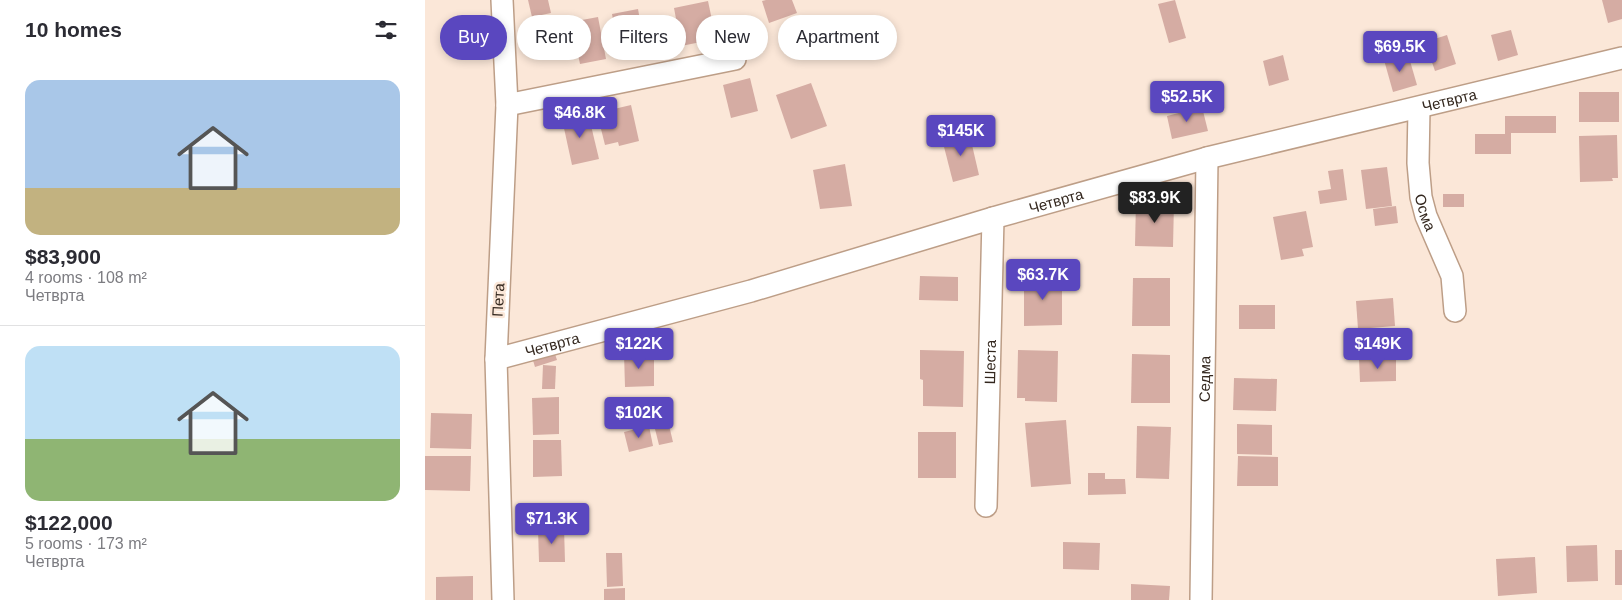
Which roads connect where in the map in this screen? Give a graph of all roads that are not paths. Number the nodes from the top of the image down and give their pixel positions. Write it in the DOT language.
graph roads {
  1 [pos="503,0"];
  2 [pos="1622,58"];
  3 [pos="730,60"];
  4 [pos="507,105"];
  5 [pos="1419,108"];
  6 [pos="1207,158"];
  7 [pos="993,218"];
  8 [pos="1455,311"];
  9 [pos="496,359"];
  10 [pos="986,506"];
  11 [pos="503,600"];
  12 [pos="1201,600"];
  1 -- 4 [label="street, Пета"];
  2 -- 5 [label="street, Четврта"];
  3 -- 4 [label="street"];
  4 -- 9 [label="street, Пета"];
  5 -- 6 [label="street, Четврта"];
  5 -- 8 [label="street, Осма"];
  6 -- 7 [label="street, Четврта"];
  6 -- 12 [label="street, Седма"];
  7 -- 9 [label="street, Четврта"];
  7 -- 10 [label="street, Шеста"];
  9 -- 11 [label="street, Пета"];
}
